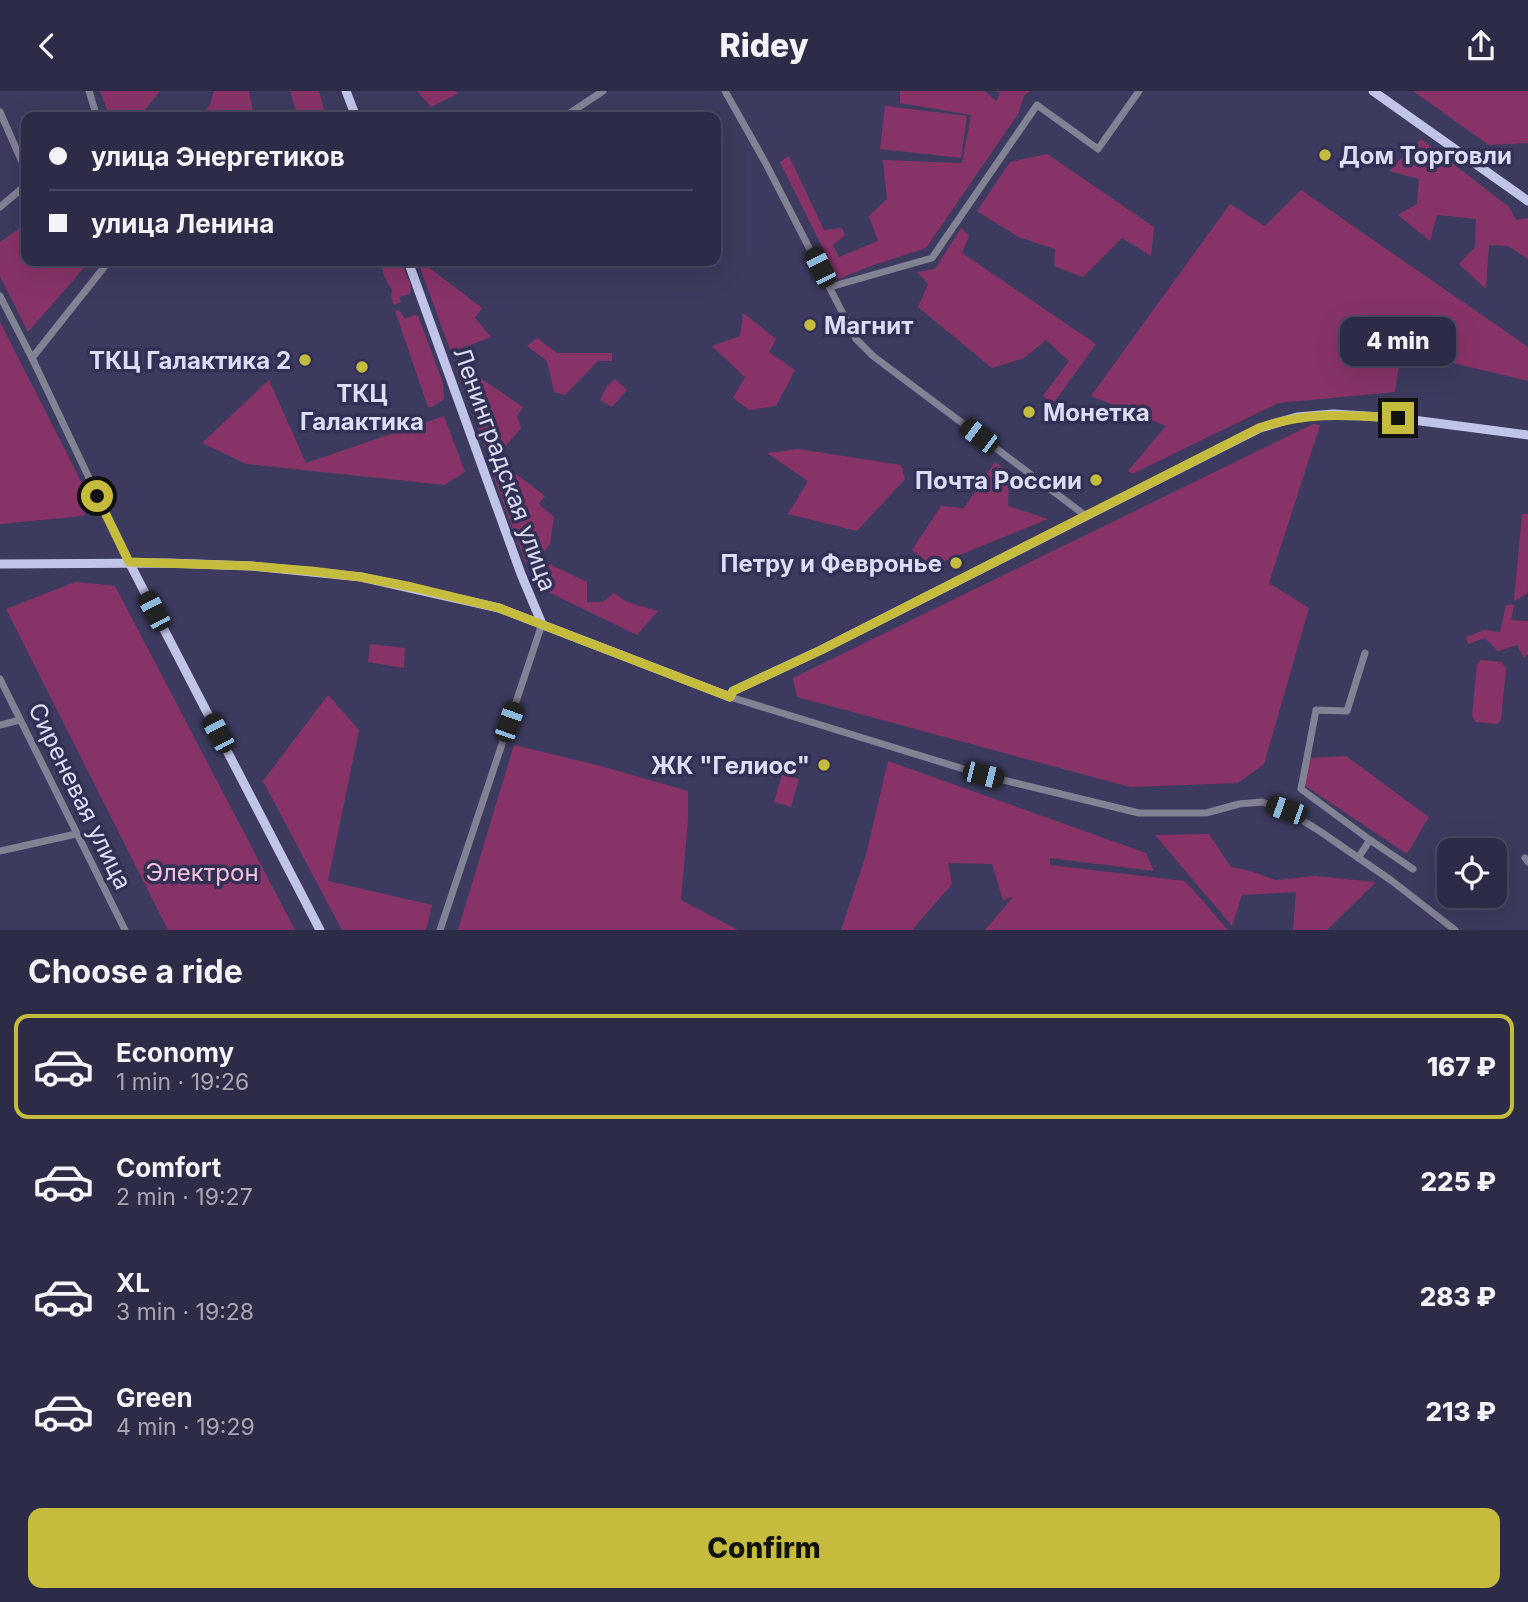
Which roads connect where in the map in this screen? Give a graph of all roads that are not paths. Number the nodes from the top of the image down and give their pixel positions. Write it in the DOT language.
graph roads {
  1 [pos="89,91"];
  2 [pos="346,91"];
  3 [pos="603,91"];
  4 [pos="725,91"];
  5 [pos="1139,91"];
  6 [pos="1373,91"];
  7 [pos="0,112"];
  8 [pos="95,112"];
  9 [pos="353,112"];
  10 [pos="572,112"];
  11 [pos="21,160"];
  12 [pos="21,189"];
  13 [pos="1528,201"];
  14 [pos="0,207"];
  15 [pos="105,266"];
  16 [pos="410,266"];
  17 [pos="830,287"];
  18 [pos="0,296"];
  19 [pos="32,358"];
  20 [pos="1528,435"];
  21 [pos="1086,516"];
  22 [pos="129,562"];
  23 [pos="0,564"];
  24 [pos="542,624"];
  25 [pos="1365,653"];
  26 [pos="0,679"];
  27 [pos="730,697"];
  28 [pos="20,720"];
  29 [pos="0,725"];
  30 [pos="76,834"];
  31 [pos="1370,840"];
  32 [pos="0,851"];
  33 [pos="1358,858"];
  34 [pos="1413,869"];
  35 [pos="125,930"];
  36 [pos="320,930"];
  37 [pos="440,930"];
  38 [pos="1455,930"];
  1 -- 8 [label="street"];
  2 -- 9 [label="main road"];
  3 -- 10 [label="street"];
  4 -- 17 [label="street"];
  5 -- 17 [label="street"];
  6 -- 13 [label="main road"];
  7 -- 11 [label="street"];
  12 -- 14 [label="street"];
  15 -- 19 [label="street"];
  16 -- 24 [label="main road, Ленинградская улица"];
  17 -- 21 [label="street"];
  18 -- 19 [label="street"];
  19 -- 22 [label="street"];
  20 -- 21 [label="main road"];
  21 -- 27 [label="main road"];
  22 -- 23 [label="main road"];
  22 -- 24 [label="main road"];
  22 -- 36 [label="main road"];
  24 -- 27 [label="main road"];
  24 -- 37 [label="street, Ленинградская улица"];
  25 -- 31 [label="street"];
  26 -- 28 [label="street, Сиреневая улица"];
  27 -- 33 [label="street"];
  28 -- 29 [label="street"];
  28 -- 30 [label="street, Сиреневая улица"];
  30 -- 32 [label="street"];
  30 -- 35 [label="street, Сиреневая улица"];
  31 -- 33 [label="street"];
  31 -- 34 [label="street"];
  33 -- 38 [label="street"];
}
